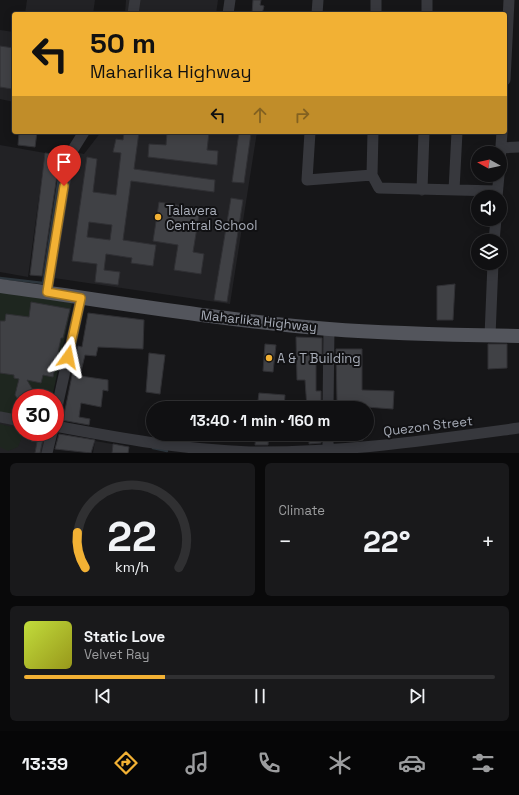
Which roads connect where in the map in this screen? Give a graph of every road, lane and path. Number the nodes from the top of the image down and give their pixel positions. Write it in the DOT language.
graph roads {
  1 [pos="135,0"];
  2 [pos="230,0"];
  3 [pos="318,0"];
  4 [pos="376,0"];
  5 [pos="427,0"];
  6 [pos="510,0"];
  7 [pos="133,12"];
  8 [pos="228,12"];
  9 [pos="317,12"];
  10 [pos="376,12"];
  11 [pos="427,12"];
  12 [pos="507,48"];
  13 [pos="83,134"];
  14 [pos="310,134"];
  15 [pos="373,134"];
  16 [pos="424,134"];
  17 [pos="457,134"];
  18 [pos="502,134"];
  19 [pos="501,146"];
  20 [pos="507,148"];
  21 [pos="519,148"];
  22 [pos="372,175"];
  23 [pos="422,190"];
  24 [pos="454,190"];
  25 [pos="471,192"];
  26 [pos="493,270"];
  27 [pos="0,286"];
  28 [pos="47,292"];
  29 [pos="81,298"];
  30 [pos="329,329"];
  31 [pos="490,336"];
  32 [pos="519,336"];
  33 [pos="61,389"];
  34 [pos="328,401"];
  35 [pos="0,417"];
  36 [pos="12,419"];
  37 [pos="64,428"];
  38 [pos="519,428"];
  39 [pos="50,441"];
  40 [pos="328,441"];
  41 [pos="328,452"];
  42 [pos="47,453"];
  1 -- 7 [label="street"];
  2 -- 8 [label="street"];
  3 -- 9 [label="street"];
  4 -- 10 [label="street"];
  5 -- 11 [label="street"];
  6 -- 12 [label="street"];
  13 -- 28 [label="street"];
  14 -- 22 [label="street"];
  15 -- 22 [label="street"];
  16 -- 23 [label="street"];
  17 -- 24 [label="street"];
  18 -- 19 [label="street"];
  20 -- 21 [label="street"];
  22 -- 23 [label="street"];
  23 -- 24 [label="street"];
  24 -- 25 [label="street"];
  26 -- 31 [label="street"];
  27 -- 28 [label="main road, Maharlika Highway"];
  28 -- 29 [label="main road, Maharlika Highway"];
  29 -- 30 [label="main road, Maharlika Highway"];
  29 -- 33 [label="street"];
  30 -- 31 [label="main road, Maharlika Highway"];
  30 -- 34 [label="street"];
  31 -- 32 [label="main road, Maharlika Highway"];
  35 -- 36 [label="street"];
  37 -- 41 [label="street, Quezon Street"];
  38 -- 41 [label="street, Quezon Street"];
  39 -- 42 [label="street"];
  40 -- 41 [label="street"];
}
